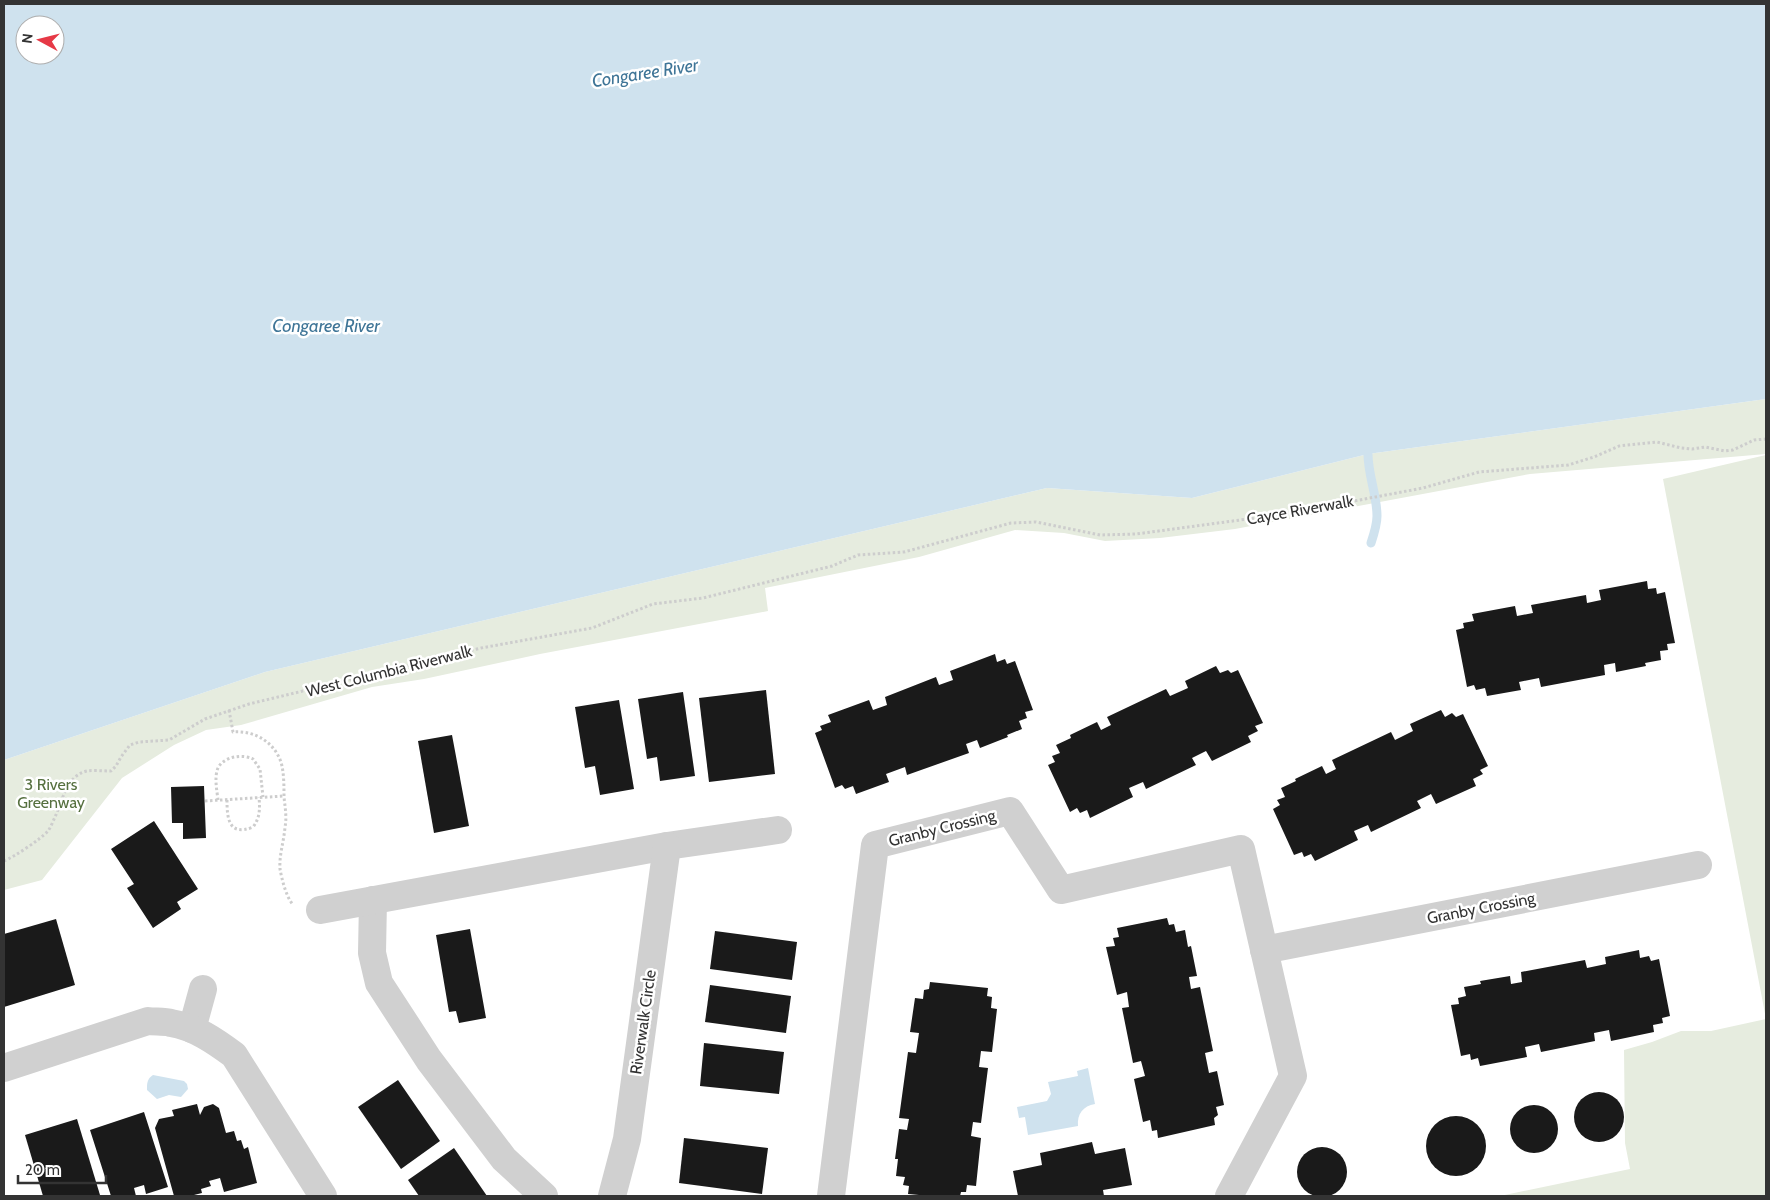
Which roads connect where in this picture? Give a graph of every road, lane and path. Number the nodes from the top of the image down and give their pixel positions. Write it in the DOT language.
graph roads {
  1 [pos="1766,439"];
  2 [pos="832,566"];
  3 [pos="229,710"];
  4 [pos="284,796"];
  5 [pos="261,797"];
  6 [pos="218,800"];
  7 [pos="226,800"];
  8 [pos="205,801"];
  9 [pos="778,830"];
  10 [pos="667,846"];
  11 [pos="4,861"];
  12 [pos="1698,865"];
  13 [pos="373,900"];
  14 [pos="320,910"];
  15 [pos="1264,950"];
  16 [pos="203,989"];
  17 [pos="192,1029"];
  18 [pos="4,1068"];
  19 [pos="323,1196"];
  20 [pos="544,1196"];
  21 [pos="612,1196"];
  22 [pos="831,1196"];
  23 [pos="1229,1196"];
  1 -- 2 [label="path, Cayce Riverwalk"];
  2 -- 3 [label="path, West Columbia Riverwalk"];
  3 -- 4 [label="path"];
  3 -- 11 [label="path, West Columbia Riverwalk"];
  4 -- 5 [label="path"];
  4 -- 14 [label="path"];
  5 -- 6 [label="path"];
  5 -- 7 [label="path"];
  5 -- 7 [label="path"];
  6 -- 7 [label="path"];
  6 -- 8 [label="path"];
  9 -- 10 [label="street"];
  10 -- 13 [label="street"];
  10 -- 21 [label="street, Riverwalk Circle"];
  12 -- 15 [label="street, Granby Crossing"];
  13 -- 14 [label="street"];
  13 -- 20 [label="street"];
  15 -- 22 [label="street, Granby Crossing"];
  15 -- 23 [label="street, Granby Crossing"];
  16 -- 17 [label="street"];
  17 -- 18 [label="street"];
  17 -- 19 [label="street"];
}
